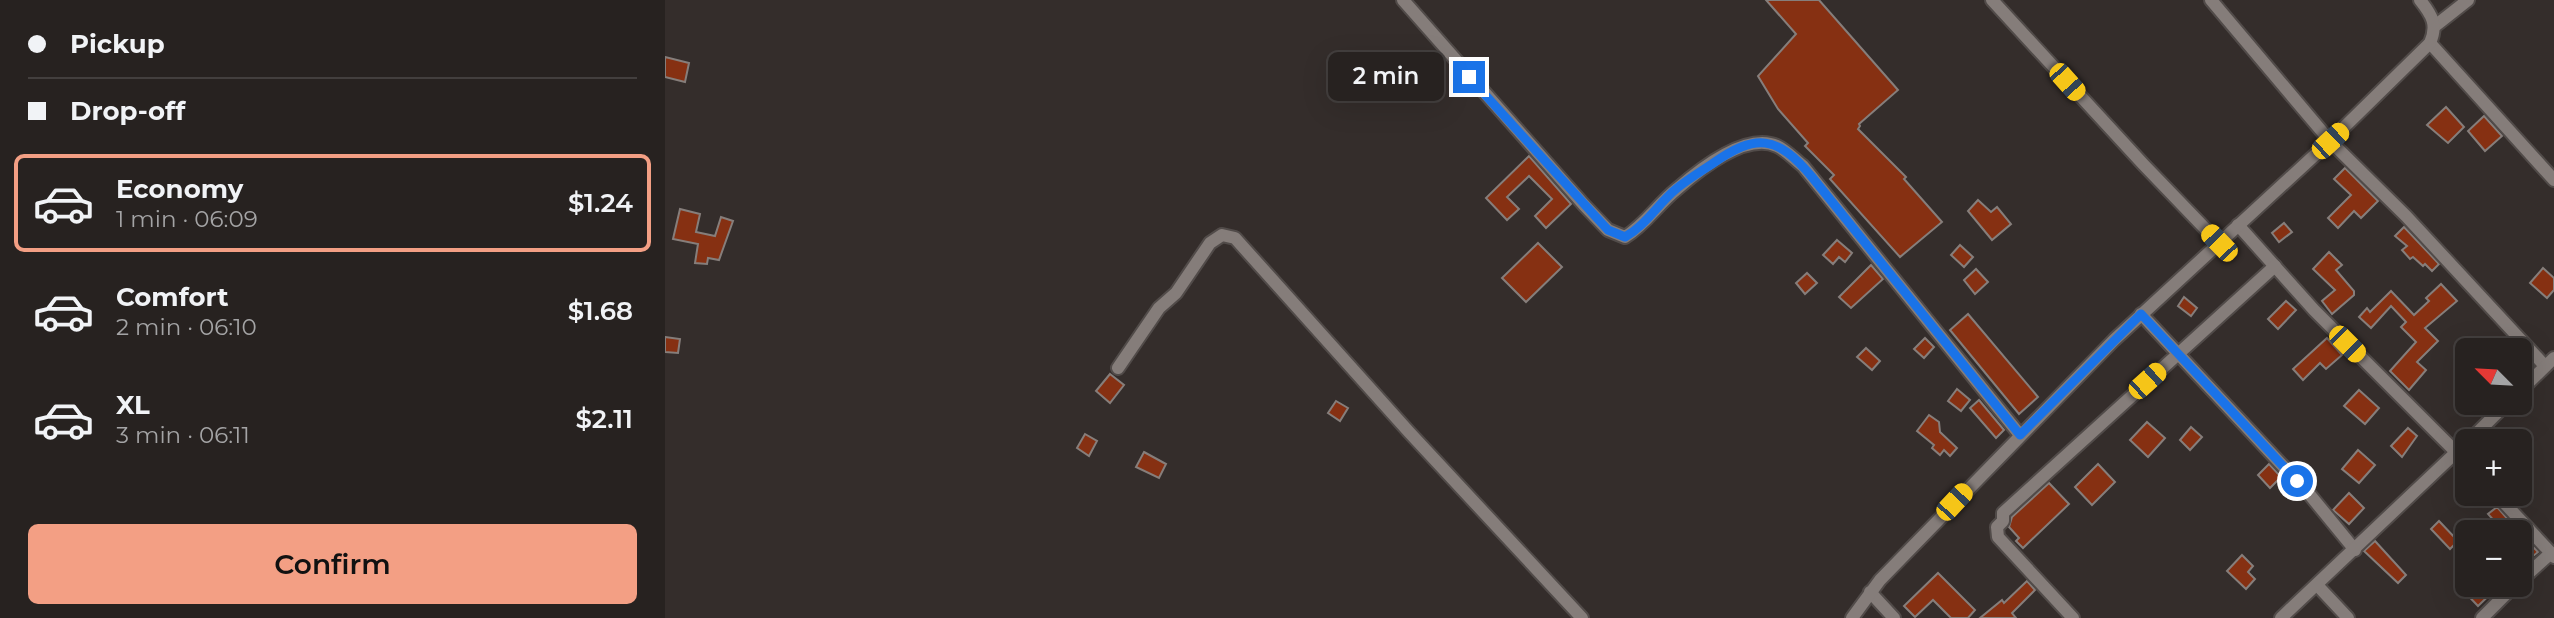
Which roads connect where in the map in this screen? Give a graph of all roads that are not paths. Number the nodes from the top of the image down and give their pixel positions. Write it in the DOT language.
graph roads {
  1 [pos="1403,0"];
  2 [pos="1992,0"];
  3 [pos="2211,0"];
  4 [pos="2420,0"];
  5 [pos="2468,0"];
  6 [pos="2435,26"];
  7 [pos="2430,43"];
  8 [pos="2330,141"];
  9 [pos="2554,180"];
  10 [pos="2238,225"];
  11 [pos="2219,243"];
  12 [pos="2275,266"];
  13 [pos="2141,314"];
  14 [pos="2178,354"];
  15 [pos="2550,362"];
  16 [pos="1118,368"];
  17 [pos="2532,379"];
  18 [pos="2495,415"];
  19 [pos="2481,429"];
  20 [pos="2020,435"];
  21 [pos="2455,449"];
  22 [pos="2455,455"];
  23 [pos="2507,506"];
  24 [pos="2355,551"];
  25 [pos="2552,555"];
  26 [pos="2532,571"];
  27 [pos="2317,585"];
  28 [pos="1870,592"];
  29 [pos="2503,597"];
  30 [pos="1583,618"];
  31 [pos="1852,618"];
  32 [pos="1894,618"];
  33 [pos="2073,618"];
  34 [pos="2281,618"];
  35 [pos="2348,618"];
  36 [pos="2481,618"];
  1 -- 20 [label="street"];
  2 -- 11 [label="street"];
  3 -- 8 [label="street"];
  4 -- 6 [label="street"];
  5 -- 6 [label="street"];
  6 -- 7 [label="street"];
  7 -- 8 [label="street"];
  7 -- 9 [label="street"];
  8 -- 10 [label="street"];
  8 -- 15 [label="street"];
  10 -- 11 [label="street"];
  10 -- 12 [label="street"];
  11 -- 13 [label="street"];
  12 -- 14 [label="street"];
  12 -- 21 [label="street"];
  13 -- 14 [label="street"];
  13 -- 20 [label="street"];
  14 -- 24 [label="street"];
  14 -- 33 [label="street"];
  15 -- 17 [label="street"];
  16 -- 30 [label="street"];
  18 -- 19 [label="street"];
  20 -- 28 [label="street"];
  22 -- 24 [label="street"];
  23 -- 25 [label="street"];
  24 -- 27 [label="street"];
  25 -- 26 [label="street"];
  27 -- 34 [label="street"];
  27 -- 35 [label="street"];
  28 -- 31 [label="street"];
  28 -- 32 [label="street"];
  29 -- 36 [label="street"];
}
